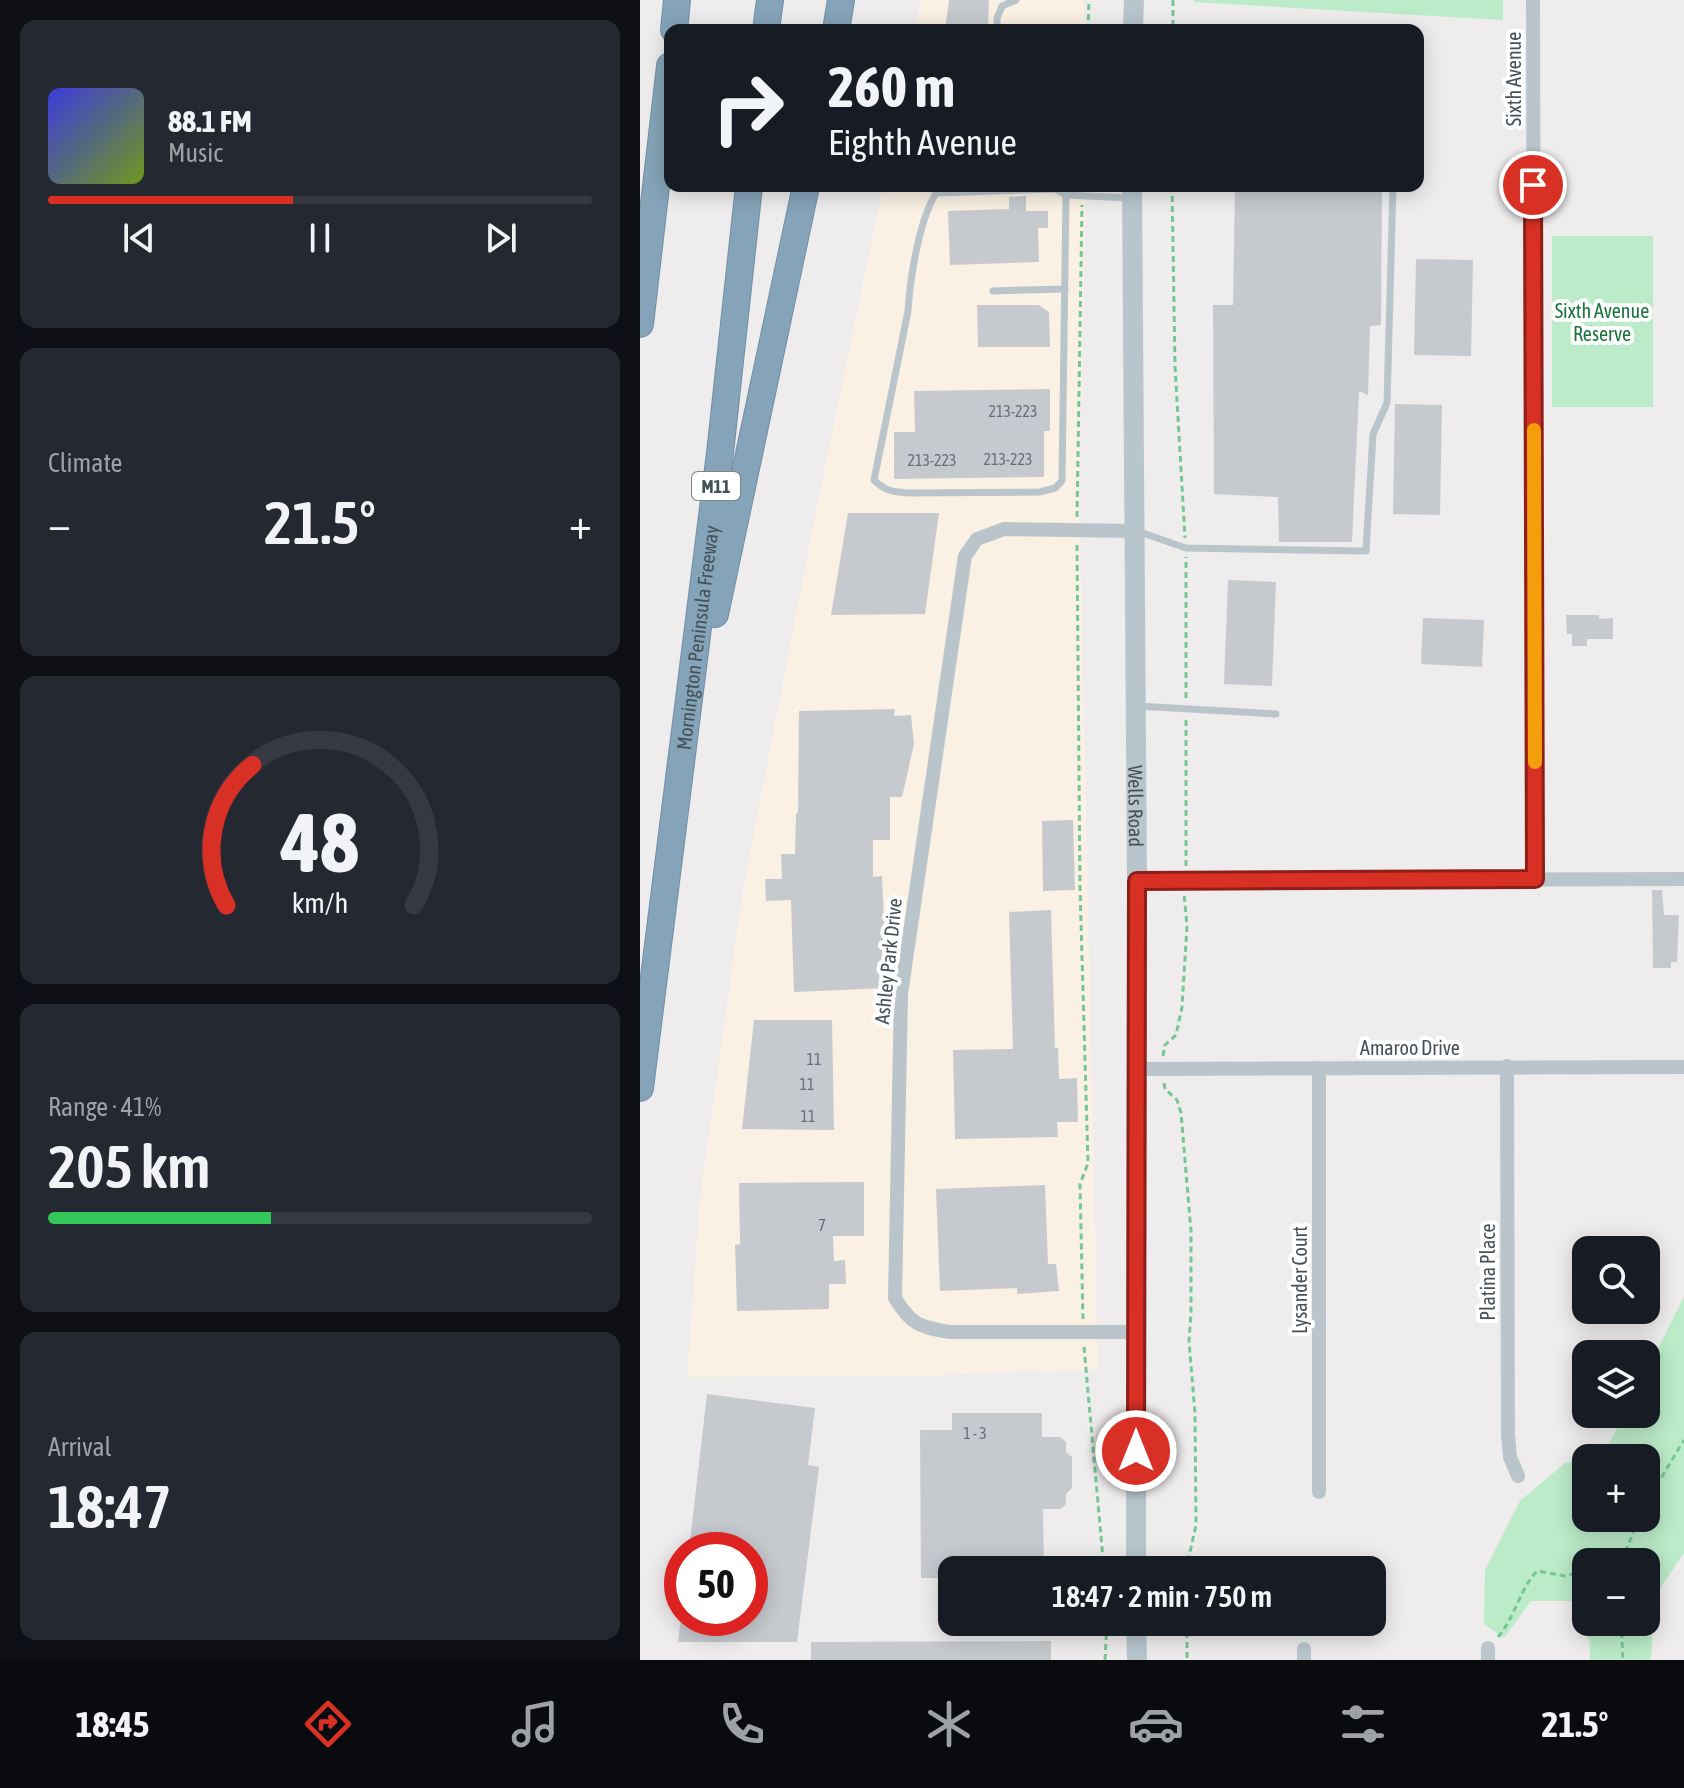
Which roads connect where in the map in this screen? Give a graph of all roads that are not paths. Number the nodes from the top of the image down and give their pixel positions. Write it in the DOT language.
graph roads {
  1 [pos="677,0"];
  2 [pos="770,0"];
  3 [pos="841,0"];
  4 [pos="1016,0"];
  5 [pos="1134,0"];
  6 [pos="1533,0"];
  7 [pos="675,24"];
  8 [pos="767,24"];
  9 [pos="837,24"];
  10 [pos="997,24"];
  11 [pos="1133,24"];
  12 [pos="664,118"];
  13 [pos="748,192"];
  14 [pos="805,192"];
  15 [pos="966,192"];
  16 [pos="1060,192"];
  17 [pos="1132,192"];
  18 [pos="1393,192"];
  19 [pos="1066,195"];
  20 [pos="1065,289"];
  21 [pos="993,291"];
  22 [pos="640,324"];
  23 [pos="1135,531"];
  24 [pos="1136,706"];
  25 [pos="1276,714"];
  26 [pos="678,786"];
  27 [pos="1535,879"];
  28 [pos="1684,879"];
  29 [pos="1137,881"];
  30 [pos="1507,1066"];
  31 [pos="1684,1067"];
  32 [pos="1319,1068"];
  33 [pos="1137,1069"];
  34 [pos="640,1088"];
  35 [pos="1136,1332"];
  36 [pos="1518,1476"];
  37 [pos="1319,1492"];
  38 [pos="1136,1556"];
  39 [pos="1136,1636"];
  40 [pos="1137,1660"];
  1 -- 7 [label="highway"];
  2 -- 8 [label="highway"];
  3 -- 9 [label="highway"];
  4 -- 10 [label="lane"];
  5 -- 11 [label="main road"];
  6 -- 27 [label="street, Sixth Avenue"];
  12 -- 22 [label="highway"];
  13 -- 26 [label="highway, Mornington Peninsula Freeway / M11"];
  14 -- 26 [label="highway"];
  15 -- 20 [label="lane"];
  16 -- 19 [label="lane"];
  17 -- 19 [label="lane"];
  17 -- 23 [label="main road, Wells Road"];
  18 -- 23 [label="lane"];
  19 -- 20 [label="lane"];
  20 -- 21 [label="lane"];
  23 -- 24 [label="main road, Wells Road"];
  23 -- 35 [label="street, Ashley Park Drive"];
  24 -- 25 [label="lane"];
  24 -- 29 [label="main road, Wells Road"];
  26 -- 34 [label="highway, Mornington Peninsula Freeway / M11"];
  27 -- 28 [label="street"];
  27 -- 29 [label="street"];
  29 -- 33 [label="main road, Wells Road"];
  30 -- 31 [label="street, Amaroo Drive"];
  30 -- 32 [label="street, Amaroo Drive"];
  30 -- 36 [label="street, Platina Place"];
  32 -- 33 [label="street, Amaroo Drive"];
  32 -- 37 [label="street, Lysander Court"];
  33 -- 35 [label="main road, Wells Road"];
  35 -- 38 [label="main road, Wells Road"];
  39 -- 40 [label="main road"];
}
